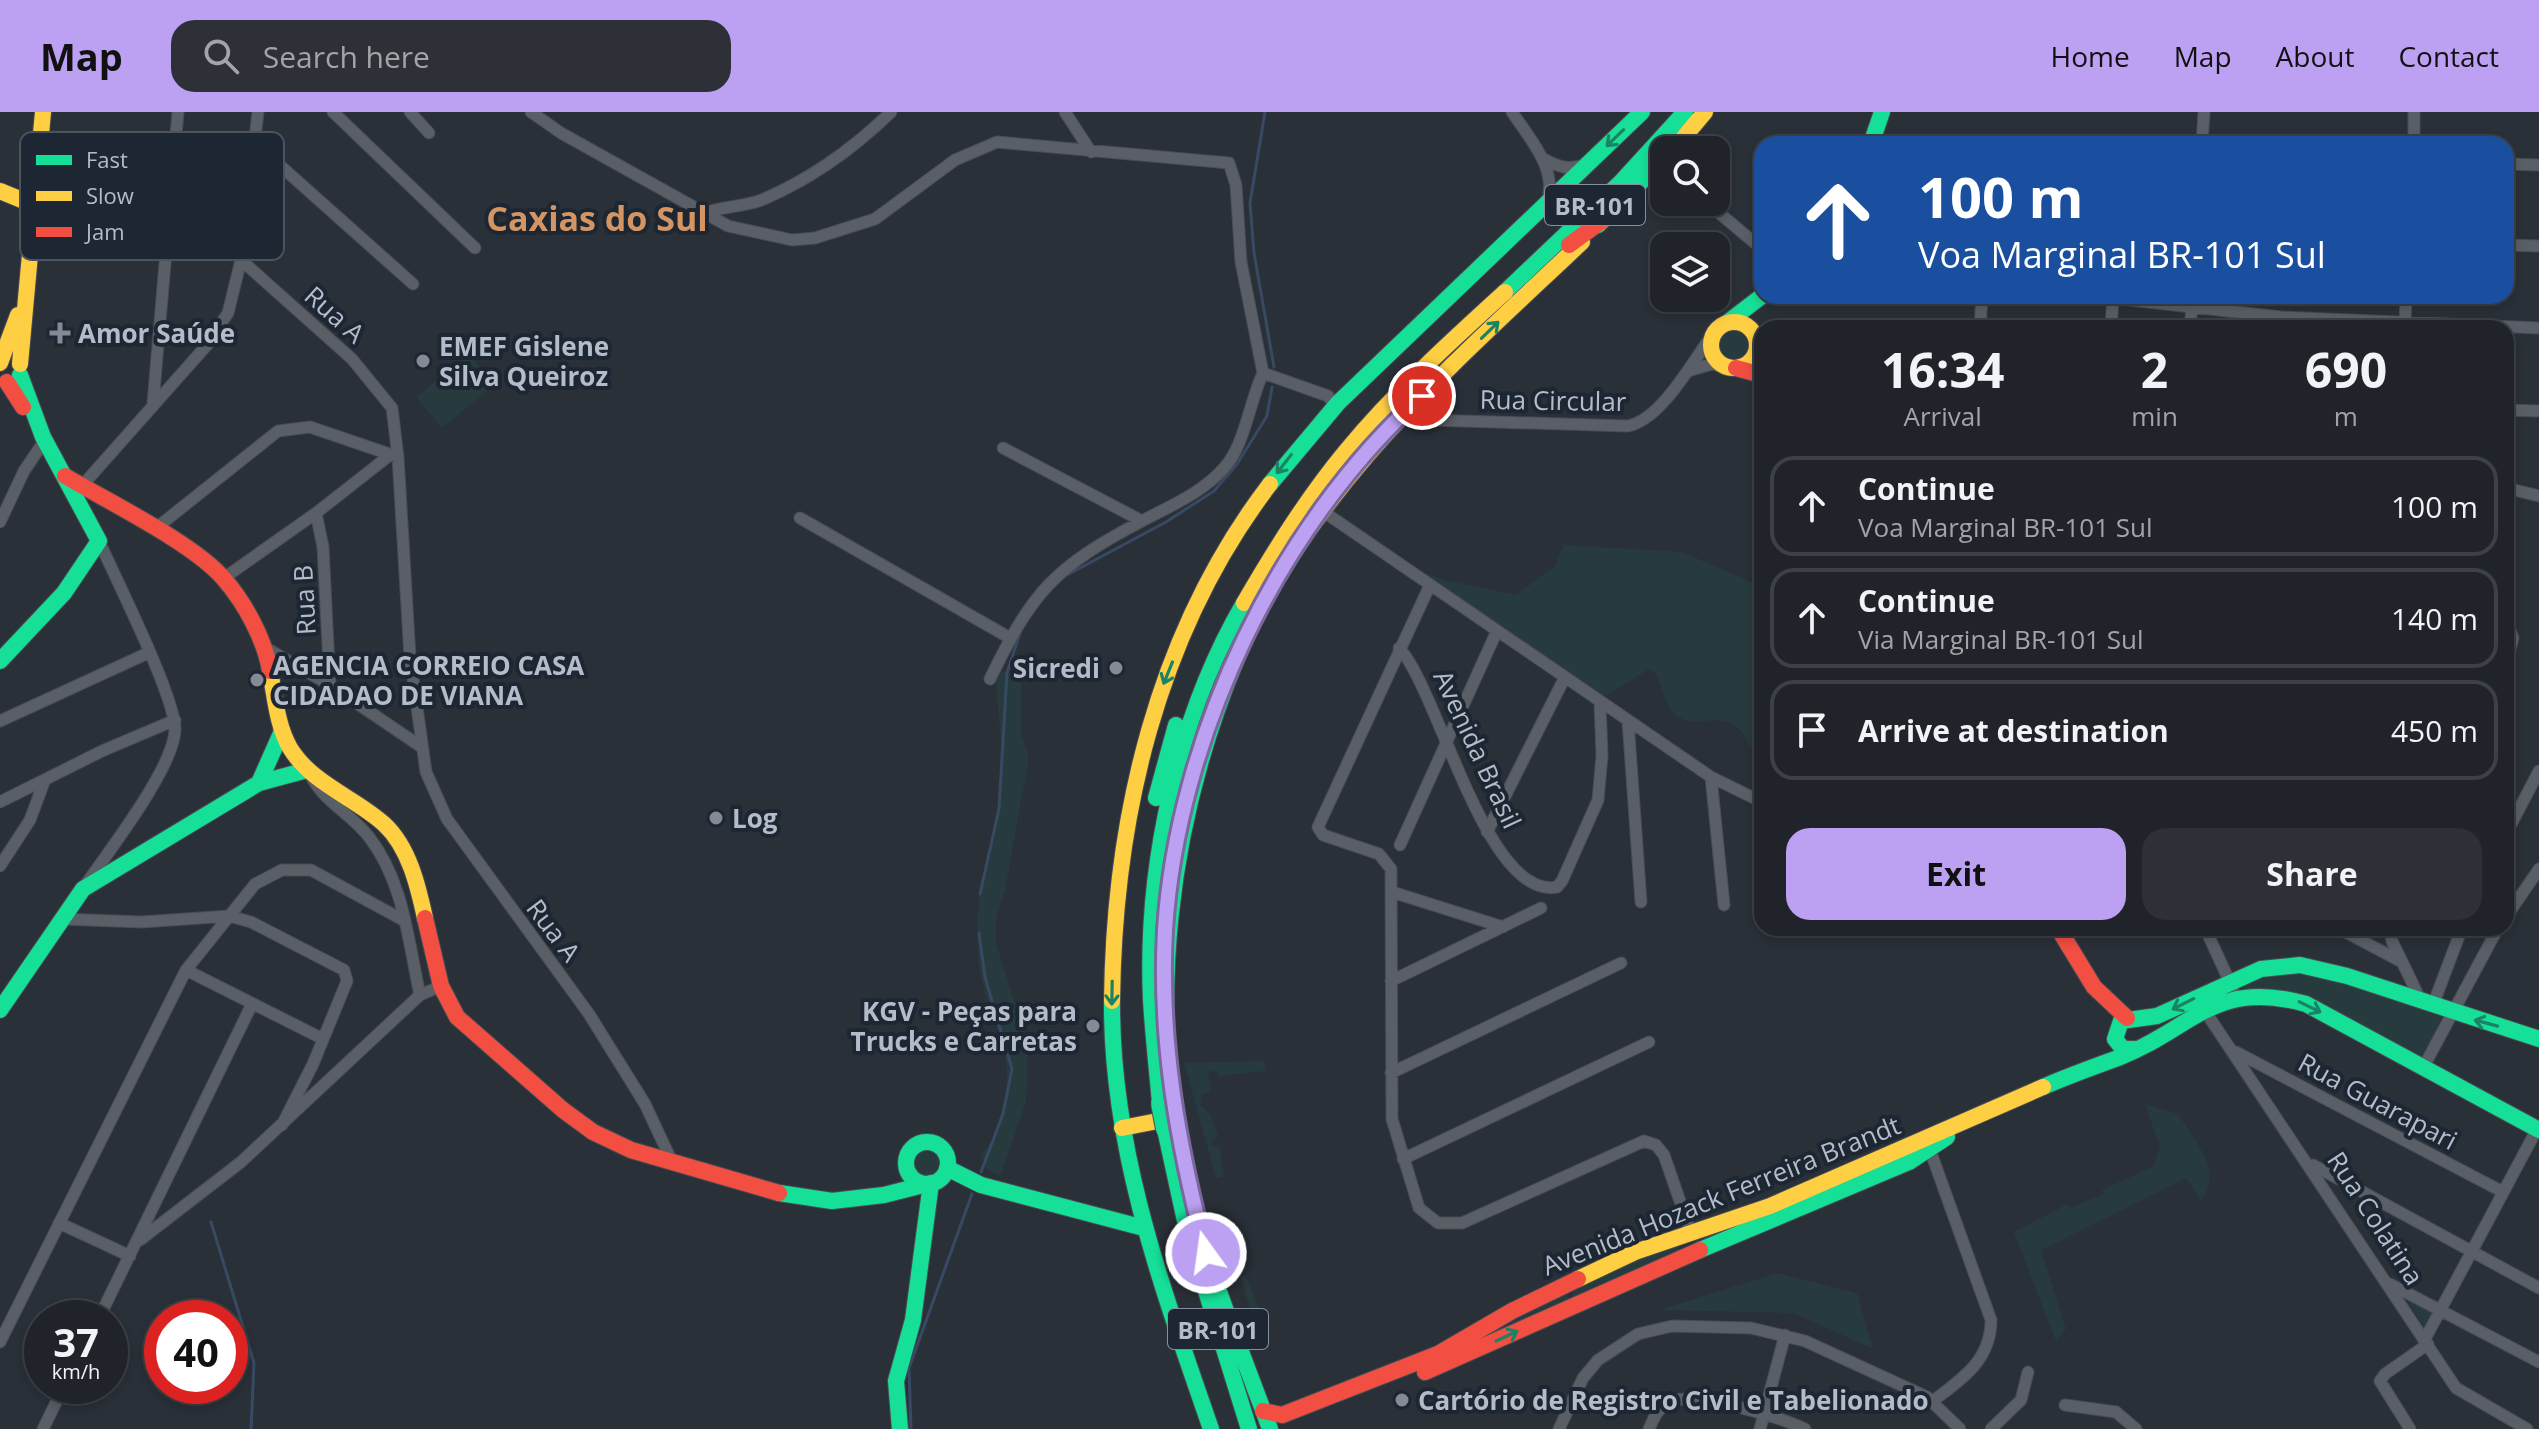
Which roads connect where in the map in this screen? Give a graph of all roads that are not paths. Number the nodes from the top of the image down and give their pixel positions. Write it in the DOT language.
graph roads {
  1 [pos="43,112"];
  2 [pos="178,112"];
  3 [pos="258,112"];
  4 [pos="333,112"];
  5 [pos="410,112"];
  6 [pos="531,112"];
  7 [pos="891,112"];
  8 [pos="1065,112"];
  9 [pos="1512,112"];
  10 [pos="1642,112"];
  11 [pos="1669,112"];
  12 [pos="1685,112"];
  13 [pos="1705,112"];
  14 [pos="1882,112"];
  15 [pos="2204,112"];
  16 [pos="2414,112"];
  17 [pos="41,132"];
  18 [pos="176,132"];
  19 [pos="257,132"];
  20 [pos="429,133"];
  21 [pos="1685,136"];
  22 [pos="1874,136"];
  23 [pos="2202,136"];
  24 [pos="2414,136"];
  25 [pos="1091,152"];
  26 [pos="1542,158"];
  27 [pos="1590,162"];
  28 [pos="2514,164"];
  29 [pos="2539,165"];
  30 [pos="284,169"];
  31 [pos="1650,176"];
  32 [pos="0,191"];
  33 [pos="20,199"];
  34 [pos="1546,205"];
  35 [pos="704,213"];
  36 [pos="1723,216"];
  37 [pos="1607,217"];
  38 [pos="1754,242"];
  39 [pos="2514,245"];
  40 [pos="2539,246"];
  41 [pos="475,248"];
  42 [pos="29,260"];
  43 [pos="165,260"];
  44 [pos="241,260"];
  45 [pos="413,284"];
  46 [pos="1501,294"];
  47 [pos="1754,303"];
  48 [pos="2209,304"];
  49 [pos="2328,320"];
  50 [pos="2514,327"];
  51 [pos="1721,328"];
  52 [pos="2539,328"];
  53 [pos="1754,338"];
  54 [pos="1754,354"];
  55 [pos="1731,368"];
  56 [pos="6,373"];
  57 [pos="1263,373"];
  58 [pos="1684,373"];
  59 [pos="1754,373"];
  60 [pos="153,403"];
  61 [pos="1335,405"];
  62 [pos="2514,410"];
  63 [pos="2539,411"];
  64 [pos="1398,419"];
  65 [pos="44,438"];
  66 [pos="1003,448"];
  67 [pos="394,456"];
  68 [pos="73,482"];
  69 [pos="2514,490"];
  70 [pos="2539,496"];
  71 [pos="1321,510"];
  72 [pos="316,513"];
  73 [pos="800,518"];
  74 [pos="1142,521"];
  75 [pos="0,522"];
  76 [pos="155,529"];
  77 [pos="99,541"];
  78 [pos="224,578"];
  79 [pos="1430,585"];
  80 [pos="1496,633"];
  81 [pos="1010,638"];
  82 [pos="1399,648"];
  83 [pos="148,653"];
  84 [pos="268,654"];
  85 [pos="0,661"];
  86 [pos="990,679"];
  87 [pos="1564,679"];
  88 [pos="330,685"];
  89 [pos="1600,703"];
  90 [pos="175,720"];
  91 [pos="0,721"];
  92 [pos="1628,721"];
  93 [pos="282,731"];
  94 [pos="1444,742"];
  95 [pos="420,746"];
  96 [pos="307,770"];
  97 [pos="2539,771"];
  98 [pos="1711,777"];
  99 [pos="44,782"];
  100 [pos="259,783"];
  101 [pos="1754,798"];
  102 [pos="0,802"];
  103 [pos="2514,819"];
  104 [pos="1487,832"];
  105 [pos="1400,845"];
  106 [pos="0,866"];
  107 [pos="2539,869"];
  108 [pos="83,889"];
  109 [pos="1392,892"];
  110 [pos="1641,902"];
  111 [pos="1724,905"];
  112 [pos="2514,905"];
  113 [pos="1541,908"];
  114 [pos="229,916"];
  115 [pos="62,919"];
  116 [pos="403,920"];
  117 [pos="1503,927"];
  118 [pos="2062,936"];
  119 [pos="2209,936"];
  120 [pos="2353,936"];
  121 [pos="2392,936"];
  122 [pos="2458,936"];
  123 [pos="2494,936"];
  124 [pos="2400,961"];
  125 [pos="1621,963"];
  126 [pos="186,970"];
  127 [pos="1391,981"];
  128 [pos="2234,984"];
  129 [pos="441,986"];
  130 [pos="420,995"];
  131 [pos="2427,1003"];
  132 [pos="252,1004"];
  133 [pos="0,1010"];
  134 [pos="2205,1011"];
  135 [pos="2451,1013"];
  136 [pos="2122,1027"];
  137 [pos="323,1039"];
  138 [pos="2539,1039"];
  139 [pos="1649,1042"];
  140 [pos="2138,1047"];
  141 [pos="2232,1050"];
  142 [pos="2104,1060"];
  143 [pos="313,1064"];
  144 [pos="2423,1068"];
  145 [pos="1391,1073"];
  146 [pos="330,1077"];
  147 [pos="1982,1115"];
  148 [pos="1160,1118"];
  149 [pos="282,1125"];
  150 [pos="1122,1128"];
  151 [pos="2538,1129"];
  152 [pos="1930,1150"];
  153 [pos="1403,1159"];
  154 [pos="906,1160"];
  155 [pos="2309,1163"];
  156 [pos="673,1164"];
  157 [pos="947,1168"];
  158 [pos="931,1183"];
  159 [pos="2503,1192"];
  160 [pos="877,1196"];
  161 [pos="59,1223"];
  162 [pos="1144,1228"];
  163 [pos="1691,1233"];
  164 [pos="140,1240"];
  165 [pos="1699,1251"];
  166 [pos="2471,1253"];
  167 [pos="130,1256"];
  168 [pos="2386,1281"];
  169 [pos="2539,1288"];
  170 [pos="108,1300"];
  171 [pos="2440,1310"];
  172 [pos="1785,1335"];
  173 [pos="0,1342"];
  174 [pos="2426,1342"];
  175 [pos="2539,1362"];
  176 [pos="2028,1372"];
  177 [pos="1406,1373"];
  178 [pos="1933,1401"];
  179 [pos="55,1404"];
  180 [pos="2065,1405"];
  181 [pos="1263,1411"];
  182 [pos="1765,1413"];
  183 [pos="43,1429"];
  184 [pos="900,1429"];
  185 [pos="1211,1429"];
  186 [pos="1236,1429"];
  187 [pos="1249,1429"];
  188 [pos="1270,1429"];
  189 [pos="1280,1429"];
  190 [pos="1559,1429"];
  191 [pos="1649,1429"];
  192 [pos="1760,1429"];
  193 [pos="1805,1429"];
  194 [pos="1960,1429"];
  195 [pos="1991,1429"];
  196 [pos="2136,1429"];
  197 [pos="2410,1429"];
  198 [pos="2527,1429"];
  1 -- 17 [label="main road"];
  2 -- 18 [label="street"];
  3 -- 19 [label="street"];
  4 -- 41 [label="street"];
  5 -- 20 [label="street"];
  6 -- 35 [label="street"];
  7 -- 35 [label="street"];
  8 -- 25 [label="street"];
  9 -- 26 [label="street"];
  10 -- 27 [label="main road, one-way"];
  11 -- 148 [label="main road, BR-101"];
  12 -- 46 [label="main road, BR-101"];
  13 -- 21 [label="main road"];
  14 -- 22 [label="main road"];
  15 -- 23 [label="street"];
  16 -- 24 [label="street"];
  25 -- 35 [label="street"];
  25 -- 57 [label="street"];
  26 -- 27 [label="street"];
  26 -- 34 [label="street"];
  27 -- 34 [label="main road"];
  28 -- 29 [label="street"];
  30 -- 45 [label="street"];
  31 -- 37 [label="main road"];
  32 -- 33 [label="main road"];
  34 -- 61 [label="main road"];
  36 -- 38 [label="street"];
  37 -- 46 [label="main road"];
  64 -- 37 [label="main road, one-way"];
  39 -- 40 [label="street"];
  42 -- 56 [label="main road"];
  43 -- 60 [label="street"];
  44 -- 60 [label="street"];
  44 -- 67 [label="street, Rua A"];
  46 -- 148 [label="main road, BR-101"];
  47 -- 51 [label="main road"];
  48 -- 49 [label="street"];
  50 -- 52 [label="street"];
  51 -- 53 [label="main road"];
  51 -- 55 [label="main road"];
  51 -- 58 [label="street, Rua Circular"];
  54 -- 55 [label="main road"];
  55 -- 58 [label="street"];
  55 -- 59 [label="main road"];
  56 -- 65 [label="main road"];
  57 -- 61 [label="street"];
  57 -- 74 [label="street"];
  58 -- 64 [label="street, Rua Circular"];
  60 -- 68 [label="street"];
  61 -- 150 [label="main road, one-way"];
  62 -- 63 [label="street"];
  64 -- 71 [label="main road"];
  65 -- 68 [label="main road"];
  65 -- 75 [label="street"];
  66 -- 74 [label="street"];
  67 -- 72 [label="street"];
  67 -- 76 [label="street"];
  67 -- 95 [label="street, Rua A"];
  68 -- 76 [label="main road"];
  68 -- 77 [label="main road"];
  69 -- 70 [label="street"];
  71 -- 79 [label="street"];
  71 -- 148 [label="main road"];
  72 -- 78 [label="street"];
  72 -- 88 [label="street, Rua B"];
  73 -- 81 [label="street"];
  74 -- 81 [label="street"];
  76 -- 78 [label="main road"];
  77 -- 83 [label="street"];
  77 -- 85 [label="main road"];
  78 -- 84 [label="main road"];
  79 -- 80 [label="street"];
  79 -- 82 [label="street"];
  80 -- 87 [label="street"];
  80 -- 94 [label="street"];
  81 -- 86 [label="street"];
  82 -- 94 [label="street, Avenida Brasil"];
  82 -- 109 [label="street"];
  83 -- 90 [label="street"];
  83 -- 91 [label="street"];
  84 -- 88 [label="street"];
  84 -- 93 [label="main road"];
  87 -- 89 [label="street"];
  87 -- 104 [label="street"];
  88 -- 95 [label="street"];
  89 -- 92 [label="street"];
  89 -- 104 [label="street, Avenida Brasil"];
  90 -- 99 [label="street"];
  90 -- 108 [label="street"];
  92 -- 98 [label="street"];
  92 -- 110 [label="street"];
  93 -- 96 [label="main road"];
  93 -- 100 [label="main road"];
  94 -- 104 [label="street, Avenida Brasil"];
  94 -- 105 [label="street"];
  95 -- 156 [label="street, Rua A"];
  96 -- 100 [label="main road"];
  96 -- 116 [label="street"];
  96 -- 129 [label="main road"];
  97 -- 103 [label="street"];
  98 -- 101 [label="street"];
  98 -- 111 [label="street"];
  99 -- 102 [label="street"];
  99 -- 106 [label="street"];
  100 -- 108 [label="main road"];
  107 -- 112 [label="street"];
  108 -- 115 [label="main road"];
  109 -- 117 [label="street"];
  109 -- 127 [label="street"];
  113 -- 117 [label="street"];
  114 -- 115 [label="street"];
  114 -- 116 [label="street"];
  114 -- 126 [label="street"];
  114 -- 137 [label="street"];
  115 -- 133 [label="main road"];
  116 -- 130 [label="street"];
  117 -- 127 [label="street"];
  118 -- 136 [label="main road"];
  119 -- 128 [label="street"];
  120 -- 124 [label="street"];
  121 -- 124 [label="street"];
  122 -- 131 [label="street"];
  123 -- 135 [label="street"];
  124 -- 131 [label="street"];
  125 -- 145 [label="street"];
  126 -- 132 [label="street"];
  126 -- 161 [label="street"];
  127 -- 145 [label="street"];
  128 -- 131 [label="main road"];
  128 -- 134 [label="main road, Avenida Hozack Ferreira Brandt"];
  128 -- 136 [label="main road, one-way"];
  128 -- 144 [label="main road, one-way"];
  129 -- 130 [label="street"];
  129 -- 156 [label="main road"];
  130 -- 146 [label="street"];
  131 -- 135 [label="main road"];
  132 -- 137 [label="street"];
  132 -- 164 [label="street"];
  134 -- 140 [label="main road, Avenida Hozack Ferreira Brandt"];
  134 -- 141 [label="street, Rua Colatina"];
  138 -- 135 [label="main road, one-way"];
  135 -- 144 [label="street"];
  136 -- 140 [label="main road"];
  136 -- 140 [label="main road"];
  136 -- 142 [label="main road"];
  137 -- 143 [label="street"];
  139 -- 153 [label="street"];
  140 -- 142 [label="main road, Avenida Hozack Ferreira Brandt"];
  141 -- 155 [label="street, Rua Colatina"];
  141 -- 159 [label="street, Rua Guarapari"];
  142 -- 147 [label="main road, Avenida Hozack Ferreira Brandt"];
  143 -- 146 [label="street"];
  143 -- 149 [label="street"];
  144 -- 151 [label="main road"];
  145 -- 153 [label="street"];
  146 -- 149 [label="street"];
  147 -- 152 [label="main road, Avenida Hozack Ferreira Brandt"];
  147 -- 163 [label="main road, Avenida Hozack Ferreira Brandt"];
  148 -- 150 [label="main road"];
  148 -- 181 [label="main road"];
  148 -- 186 [label="main road, BR-101"];
  148 -- 187 [label="main road, BR-101"];
  149 -- 164 [label="street"];
  150 -- 162 [label="main road"];
  151 -- 159 [label="street"];
  152 -- 165 [label="main road, Avenida Hozack Ferreira Brandt"];
  152 -- 178 [label="street"];
  153 -- 163 [label="street"];
  154 -- 157 [label="main road"];
  154 -- 158 [label="main road"];
  154 -- 160 [label="main road"];
  155 -- 166 [label="street"];
  155 -- 168 [label="street, Rua Colatina"];
  156 -- 160 [label="main road"];
  157 -- 158 [label="main road"];
  157 -- 162 [label="main road"];
  158 -- 160 [label="main road"];
  158 -- 184 [label="main road"];
  159 -- 166 [label="street"];
  161 -- 167 [label="street"];
  161 -- 173 [label="street"];
  162 -- 185 [label="main road"];
  163 -- 165 [label="main road"];
  163 -- 177 [label="main road, Avenida Hozack Ferreira Brandt"];
  164 -- 167 [label="street"];
  177 -- 165 [label="main road, Avenida Hozack Ferreira Brandt, one-way"];
  166 -- 169 [label="street"];
  166 -- 171 [label="street"];
  167 -- 170 [label="street"];
  168 -- 171 [label="street"];
  168 -- 174 [label="street, Rua Colatina"];
  171 -- 174 [label="street"];
  171 -- 175 [label="street"];
  172 -- 178 [label="street"];
  172 -- 182 [label="street"];
  172 -- 190 [label="street"];
  174 -- 197 [label="street"];
  174 -- 198 [label="street, Rua Colatina"];
  176 -- 195 [label="street"];
  177 -- 181 [label="main road, Avenida Hozack Ferreira Brandt"];
  177 -- 189 [label="main road, Avenida Hozack Ferreira Brandt"];
  178 -- 194 [label="street"];
  179 -- 183 [label="street"];
  180 -- 196 [label="street"];
  181 -- 188 [label="main road"];
  182 -- 191 [label="street"];
  182 -- 192 [label="street"];
  182 -- 193 [label="street"];
}
